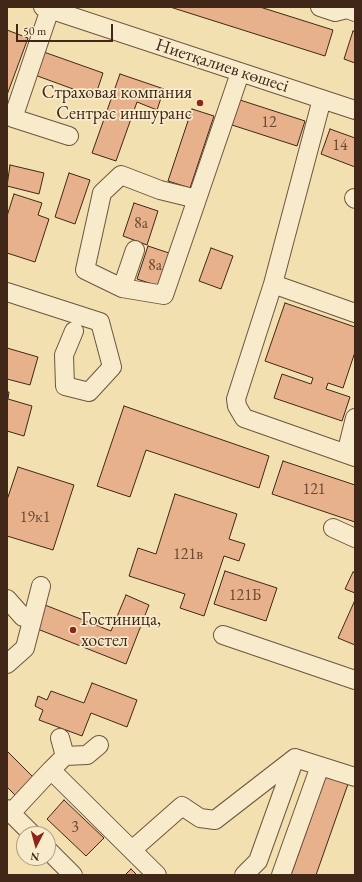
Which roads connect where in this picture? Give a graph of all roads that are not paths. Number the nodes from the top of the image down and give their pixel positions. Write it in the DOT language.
graph roads {
  1 [pos="320,7"];
  2 [pos="47,8"];
  3 [pos="349,9"];
  4 [pos="82,13"];
  5 [pos="240,73"];
  6 [pos="322,99"];
  7 [pos="355,110"];
  8 [pos="69,136"];
  9 [pos="197,198"];
  10 [pos="135,250"];
  11 [pos="273,284"];
  12 [pos="122,288"];
  13 [pos="7,292"];
  14 [pos="355,313"];
  15 [pos="74,330"];
  16 [pos="355,418"];
  17 [pos="351,455"];
  18 [pos="333,528"];
  19 [pos="355,538"];
  20 [pos="41,586"];
  21 [pos="7,599"];
  22 [pos="23,617"];
  23 [pos="223,635"];
  24 [pos="7,664"];
  25 [pos="355,680"];
  26 [pos="60,738"];
  27 [pos="99,745"];
  28 [pos="65,756"];
  29 [pos="294,758"];
  30 [pos="320,766"];
  31 [pos="51,770"];
  32 [pos="355,777"];
  33 [pos="9,811"];
  34 [pos="24,826"];
  35 [pos="132,850"];
  36 [pos="56,858"];
  37 [pos="73,875"];
  38 [pos="157,875"];
  39 [pos="244,875"];
  40 [pos="281,875"];
  1 -- 3 [label="street"];
  2 -- 4 [label="street, Ниетқалиев көшесі"];
  2 -- 8 [label="street"];
  4 -- 5 [label="street, Ниетқалиев көшесі"];
  5 -- 6 [label="street, Ниетқалиев көшесі"];
  5 -- 9 [label="street"];
  6 -- 7 [label="street, Ниетқалиев көшесі"];
  6 -- 11 [label="street"];
  9 -- 12 [label="street"];
  9 -- 12 [label="street"];
  10 -- 12 [label="street"];
  11 -- 14 [label="street"];
  11 -- 17 [label="street"];
  13 -- 15 [label="street"];
  16 -- 17 [label="street"];
  18 -- 19 [label="street"];
  20 -- 24 [label="street"];
  21 -- 22 [label="street"];
  23 -- 25 [label="street"];
  26 -- 28 [label="street"];
  27 -- 28 [label="street"];
  28 -- 31 [label="street"];
  29 -- 30 [label="street"];
  29 -- 35 [label="street"];
  29 -- 39 [label="street"];
  30 -- 32 [label="street"];
  30 -- 40 [label="street"];
  31 -- 33 [label="street"];
  31 -- 35 [label="street"];
  33 -- 34 [label="street"];
  35 -- 38 [label="street"];
  36 -- 37 [label="street"];
}
